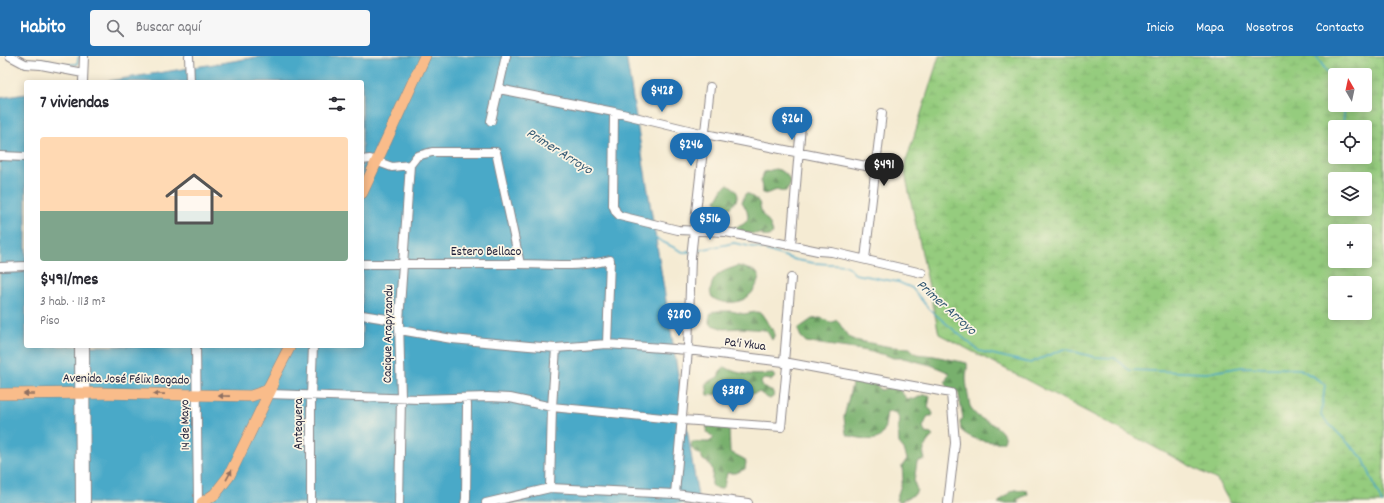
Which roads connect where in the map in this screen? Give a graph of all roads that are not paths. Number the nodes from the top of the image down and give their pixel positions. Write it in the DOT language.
graph roads {
  1 [pos="10,56"];
  2 [pos="84,56"];
  3 [pos="189,56"];
  4 [pos="425,56"];
  5 [pos="506,56"];
  6 [pos="83,73"];
  7 [pos="83,80"];
  8 [pos="190,80"];
  9 [pos="710,87"];
  10 [pos="499,89"];
  11 [pos="614,112"];
  12 [pos="802,113"];
  13 [pos="882,113"];
  14 [pos="491,121"];
  15 [pos="705,134"];
  16 [pos="799,153"];
  17 [pos="0,156"];
  18 [pos="24,157"];
  19 [pos="364,160"];
  20 [pos="377,162"];
  21 [pos="410,165"];
  22 [pos="876,168"];
  23 [pos="364,189"];
  24 [pos="694,231"];
  25 [pos="791,245"];
  26 [pos="865,259"];
  27 [pos="364,264"];
  28 [pos="404,264"];
  29 [pos="520,264"];
  30 [pos="0,266"];
  31 [pos="24,266"];
  32 [pos="922,273"];
  33 [pos="791,278"];
  34 [pos="364,316"];
  35 [pos="400,326"];
  36 [pos="607,344"];
  37 [pos="79,348"];
  38 [pos="85,348"];
  39 [pos="196,348"];
  40 [pos="288,348"];
  41 [pos="289,348"];
  42 [pos="313,348"];
  43 [pos="556,348"];
  44 [pos="688,350"];
  45 [pos="784,362"];
  46 [pos="83,393"];
  47 [pos="0,394"];
  48 [pos="270,394"];
  49 [pos="198,395"];
  50 [pos="251,396"];
  51 [pos="312,396"];
  52 [pos="400,398"];
  53 [pos="466,398"];
  54 [pos="552,407"];
  55 [pos="683,420"];
  56 [pos="238,457"];
  57 [pos="550,488"];
  58 [pos="675,494"];
  59 [pos="80,503"];
  60 [pos="86,503"];
  61 [pos="198,503"];
  62 [pos="202,503"];
  63 [pos="311,503"];
  64 [pos="399,503"];
  65 [pos="464,503"];
  66 [pos="486,503"];
  67 [pos="748,503"];
  68 [pos="948,503"];
  1 -- 6 [label="street"];
  2 -- 6 [label="street"];
  3 -- 8 [label="street"];
  4 -- 20 [label="highway"];
  5 -- 10 [label="street"];
  6 -- 7 [label="street"];
  9 -- 15 [label="street"];
  10 -- 11 [label="street"];
  10 -- 14 [label="street"];
  11 -- 15 [label="street"];
  11 -- 24 [label="street"];
  12 -- 16 [label="street"];
  13 -- 22 [label="street"];
  15 -- 16 [label="street"];
  15 -- 24 [label="street"];
  16 -- 22 [label="street"];
  16 -- 25 [label="street"];
  17 -- 18 [label="street"];
  19 -- 20 [label="street"];
  20 -- 21 [label="street"];
  20 -- 23 [label="highway"];
  21 -- 28 [label="street, Cacique Arapyzandu"];
  21 -- 29 [label="street"];
  22 -- 26 [label="street"];
  24 -- 25 [label="street"];
  24 -- 44 [label="street"];
  25 -- 26 [label="street"];
  26 -- 32 [label="street"];
  27 -- 28 [label="street, Estero Bellaco"];
  28 -- 29 [label="street, Estero Bellaco"];
  28 -- 35 [label="street, Cacique Arapyzandu"];
  29 -- 36 [label="street, Estero Bellaco"];
  30 -- 31 [label="street"];
  33 -- 45 [label="street"];
  34 -- 35 [label="street, Pa'i Ykua"];
  35 -- 43 [label="street, Pa'i Ykua"];
  35 -- 52 [label="street, Cacique Arapyzandu"];
  36 -- 43 [label="street, Pa'i Ykua"];
  36 -- 44 [label="street, Pa'i Ykua"];
  37 -- 46 [label="street"];
  38 -- 46 [label="street"];
  39 -- 49 [label="street, 14 de Mayo"];
  40 -- 50 [label="highway"];
  41 -- 48 [label="highway"];
  42 -- 51 [label="street, Antequera"];
  43 -- 54 [label="street"];
  44 -- 45 [label="street, Pa'i Ykua"];
  44 -- 55 [label="street"];
  45 -- 55 [label="street"];
  45 -- 68 [label="street, Pa'i Ykua"];
  46 -- 47 [label="highway, Avenida José Félix Bogado, one-way"];
  49 -- 46 [label="highway, Avenida José Félix Bogado, one-way"];
  46 -- 59 [label="street"];
  46 -- 60 [label="street"];
  48 -- 51 [label="street"];
  48 -- 56 [label="highway"];
  50 -- 49 [label="highway, Avenida José Félix Bogado, one-way"];
  49 -- 61 [label="street, 14 de Mayo"];
  50 -- 56 [label="highway"];
  51 -- 52 [label="street"];
  51 -- 63 [label="street, Antequera"];
  52 -- 53 [label="street"];
  52 -- 64 [label="street, Cacique Arapyzandu"];
  53 -- 54 [label="street"];
  53 -- 65 [label="street"];
  54 -- 55 [label="street"];
  54 -- 57 [label="street"];
  55 -- 58 [label="street"];
  62 -- 56 [label="highway, one-way"];
  57 -- 58 [label="street"];
  57 -- 66 [label="street"];
  58 -- 67 [label="street"];
}
